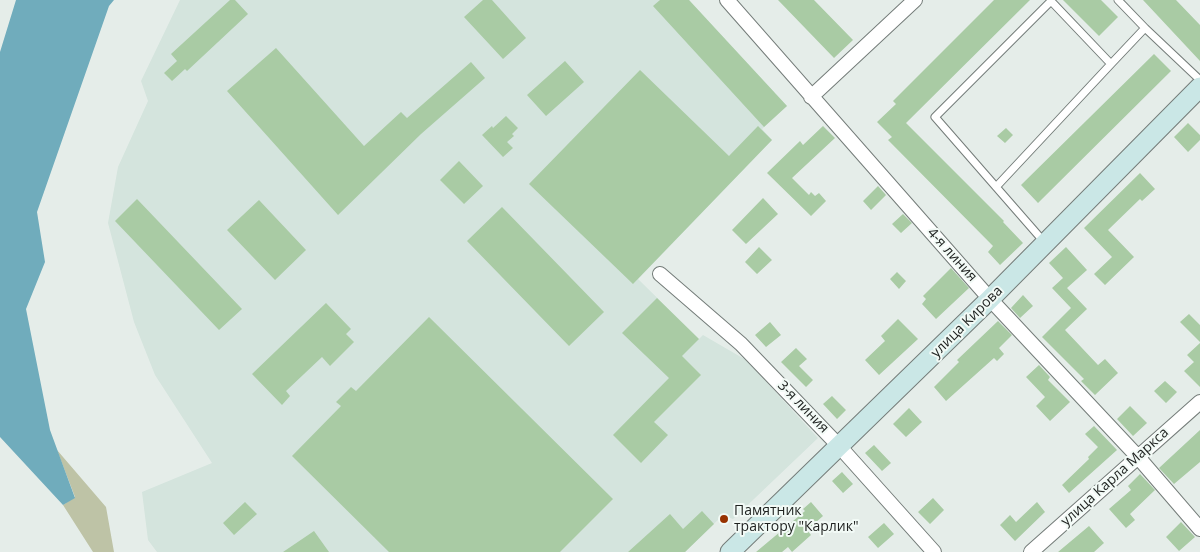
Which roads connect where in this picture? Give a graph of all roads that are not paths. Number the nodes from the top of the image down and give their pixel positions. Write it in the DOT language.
graph roads {
  1 [pos="727,0"];
  2 [pos="915,0"];
  3 [pos="1118,0"];
  4 [pos="1145,28"];
  5 [pos="1111,64"];
  6 [pos="1200,80"];
  7 [pos="1200,88"];
  8 [pos="811,97"];
  9 [pos="996,187"];
  10 [pos="1046,243"];
  11 [pos="660,274"];
  12 [pos="990,299"];
  13 [pos="1200,402"];
  14 [pos="840,446"];
  15 [pos="1138,457"];
  16 [pos="1200,529"];
  17 [pos="730,552"];
  18 [pos="934,552"];
  19 [pos="1031,552"];
  1 -- 8 [label="street, 4-я линия"];
  2 -- 8 [label="street"];
  3 -- 4 [label="lane"];
  4 -- 5 [label="lane"];
  4 -- 6 [label="lane"];
  5 -- 9 [label="lane"];
  5 -- 9 [label="lane"];
  7 -- 10 [label="street, улица Кирова"];
  8 -- 12 [label="street, 4-я линия"];
  9 -- 10 [label="lane"];
  10 -- 12 [label="street, улица Кирова"];
  11 -- 14 [label="street, 3-я линия"];
  12 -- 14 [label="street, улица Кирова"];
  12 -- 15 [label="street, 4-я линия"];
  13 -- 15 [label="street, улица Карла Маркса"];
  14 -- 17 [label="street, улица Кирова"];
  14 -- 18 [label="street, 3-я линия"];
  15 -- 16 [label="street, 4-я линия"];
  15 -- 19 [label="street, улица Карла Маркса"];
}
